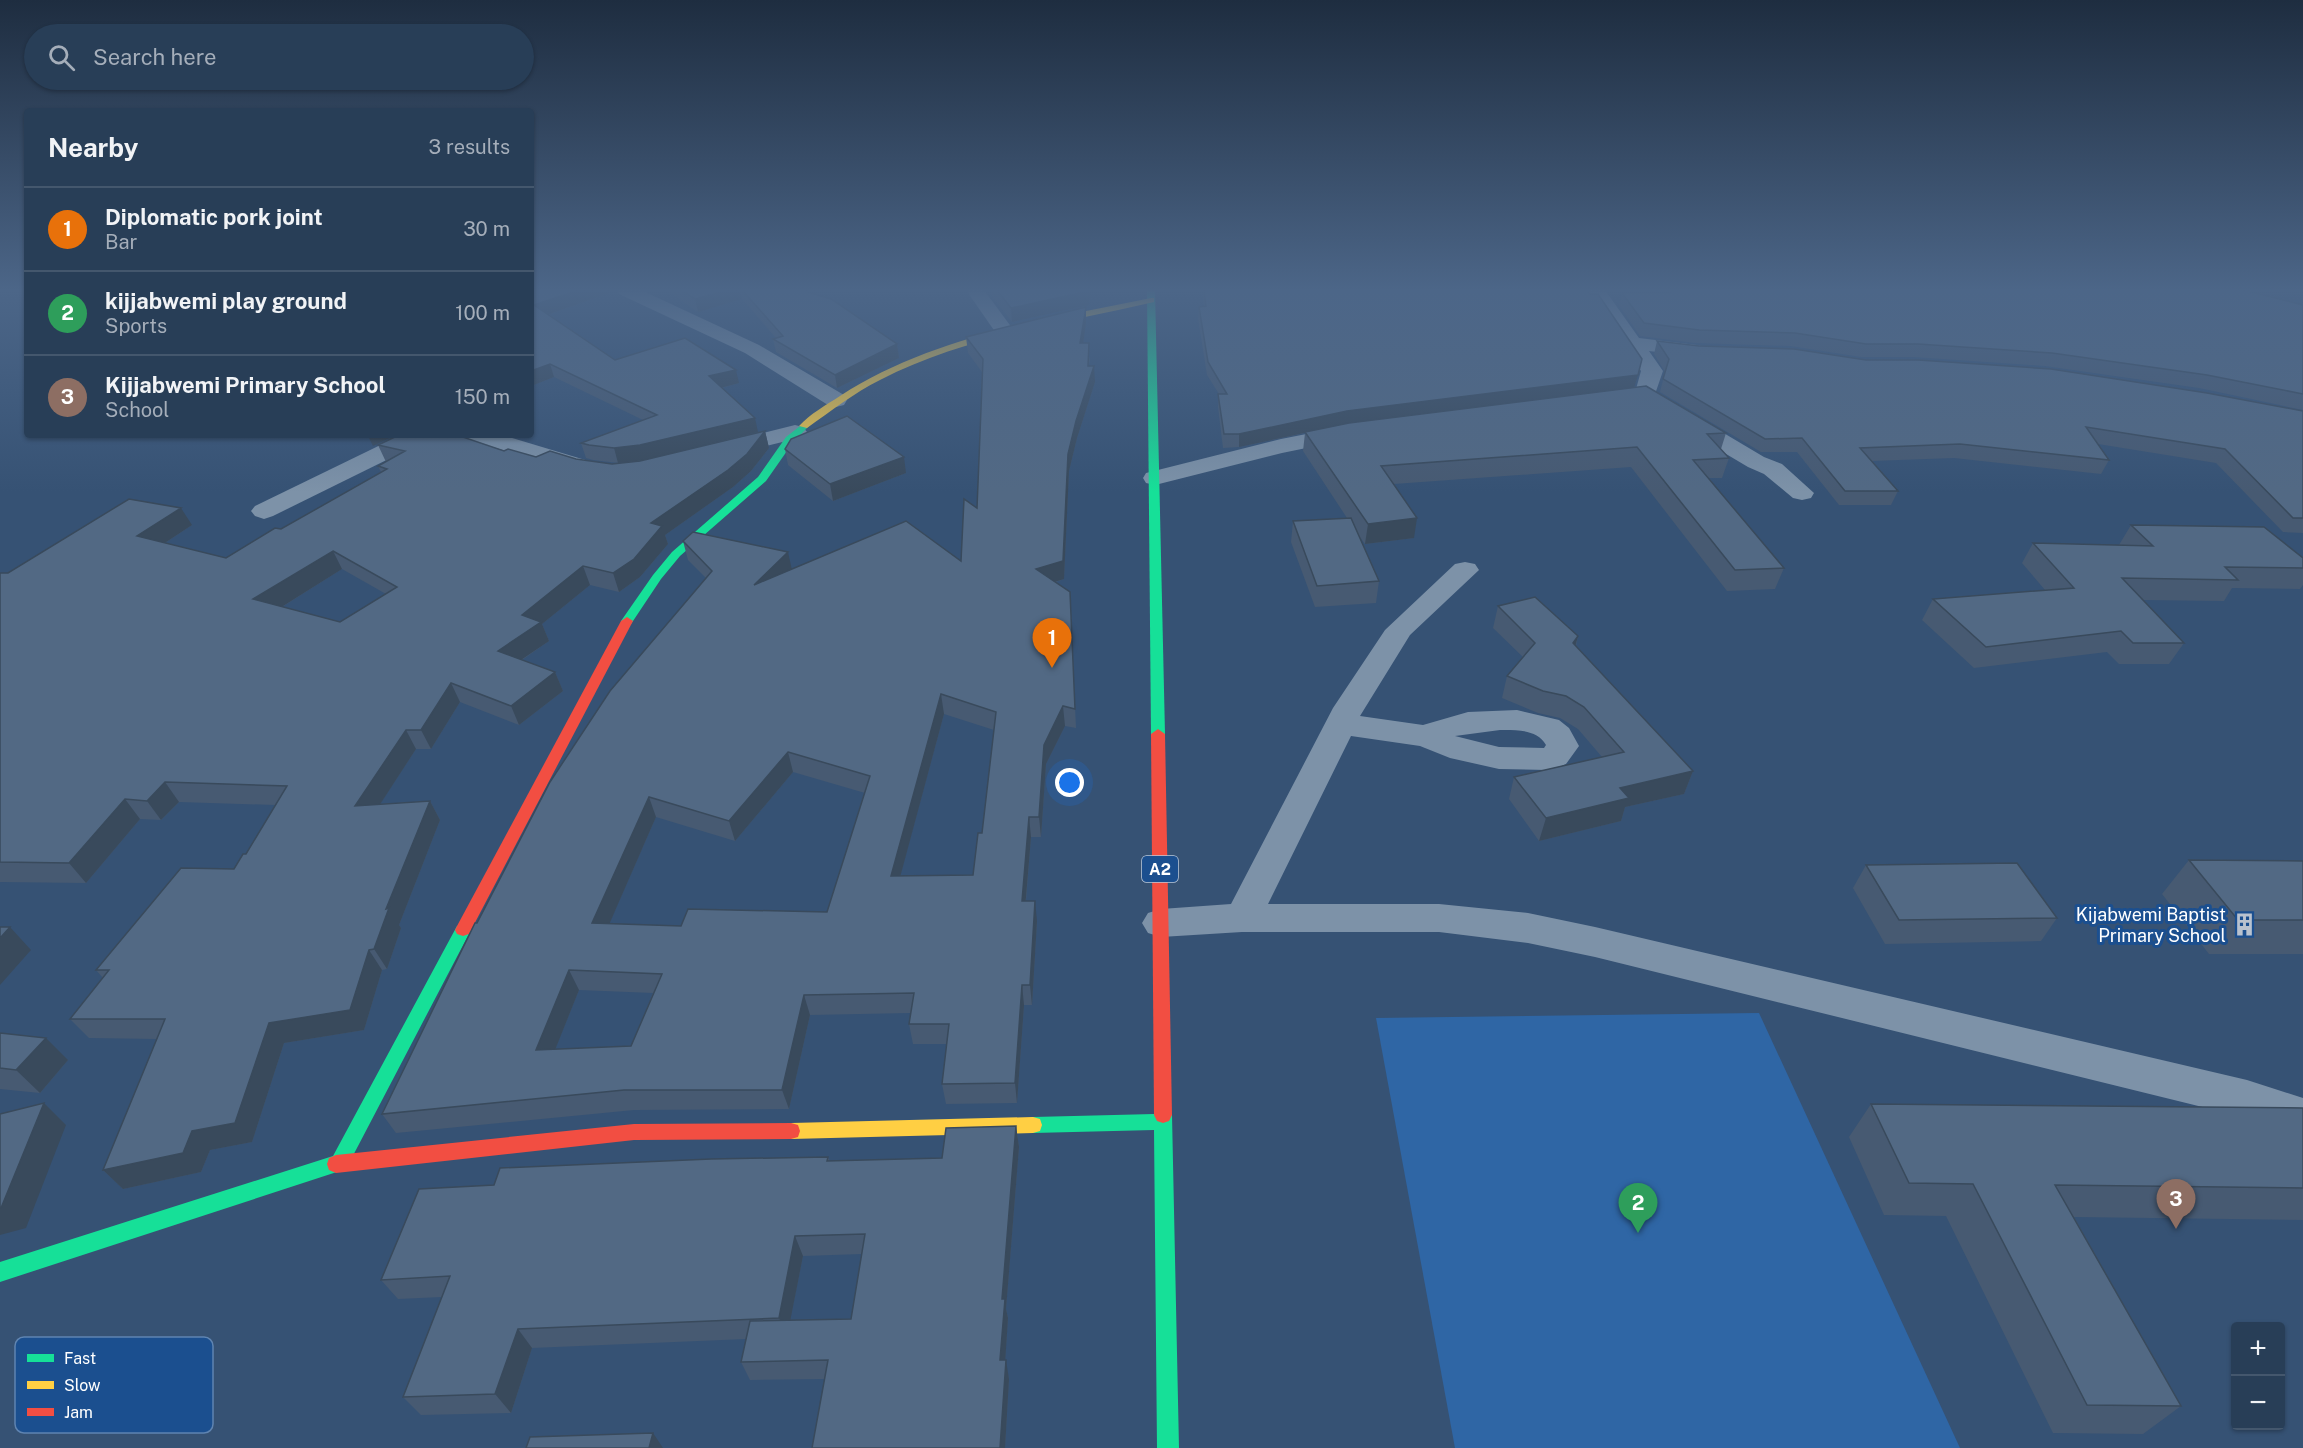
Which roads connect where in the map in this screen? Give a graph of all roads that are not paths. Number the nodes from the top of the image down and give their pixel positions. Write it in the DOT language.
graph roads {
  1 [pos="766,358"];
  2 [pos="922,358"];
  3 [pos="1152,358"];
  4 [pos="1643,358"];
  5 [pos="1645,395"];
  6 [pos="836,400"];
  7 [pos="1584,402"];
  8 [pos="1370,430"];
  9 [pos="795,432"];
  10 [pos="413,438"];
  11 [pos="487,438"];
  12 [pos="699,456"];
  13 [pos="609,471"];
  14 [pos="1155,478"];
  15 [pos="1802,493"];
  16 [pos="264,512"];
  17 [pos="1466,570"];
  18 [pos="1342,724"];
  19 [pos="1426,736"];
  20 [pos="1242,918"];
  21 [pos="1161,923"];
  22 [pos="2303,1118"];
  23 [pos="1162,1122"];
  24 [pos="339,1163"];
  25 [pos="0,1272"];
  26 [pos="1168,1448"];
  1 -- 6 [label="street"];
  2 -- 6 [label="main road"];
  3 -- 14 [label="main road, A2"];
  4 -- 5 [label="street"];
  5 -- 7 [label="street"];
  5 -- 15 [label="street"];
  6 -- 9 [label="main road"];
  8 -- 14 [label="street"];
  9 -- 12 [label="street"];
  9 -- 24 [label="main road"];
  10 -- 16 [label="street"];
  11 -- 13 [label="street"];
  14 -- 21 [label="main road, A2"];
  17 -- 18 [label="street"];
  18 -- 19 [label="street"];
  18 -- 20 [label="street"];
  20 -- 21 [label="street"];
  20 -- 22 [label="street"];
  21 -- 23 [label="main road, A2"];
  23 -- 24 [label="main road"];
  23 -- 26 [label="main road, A2"];
  24 -- 25 [label="main road"];
}
